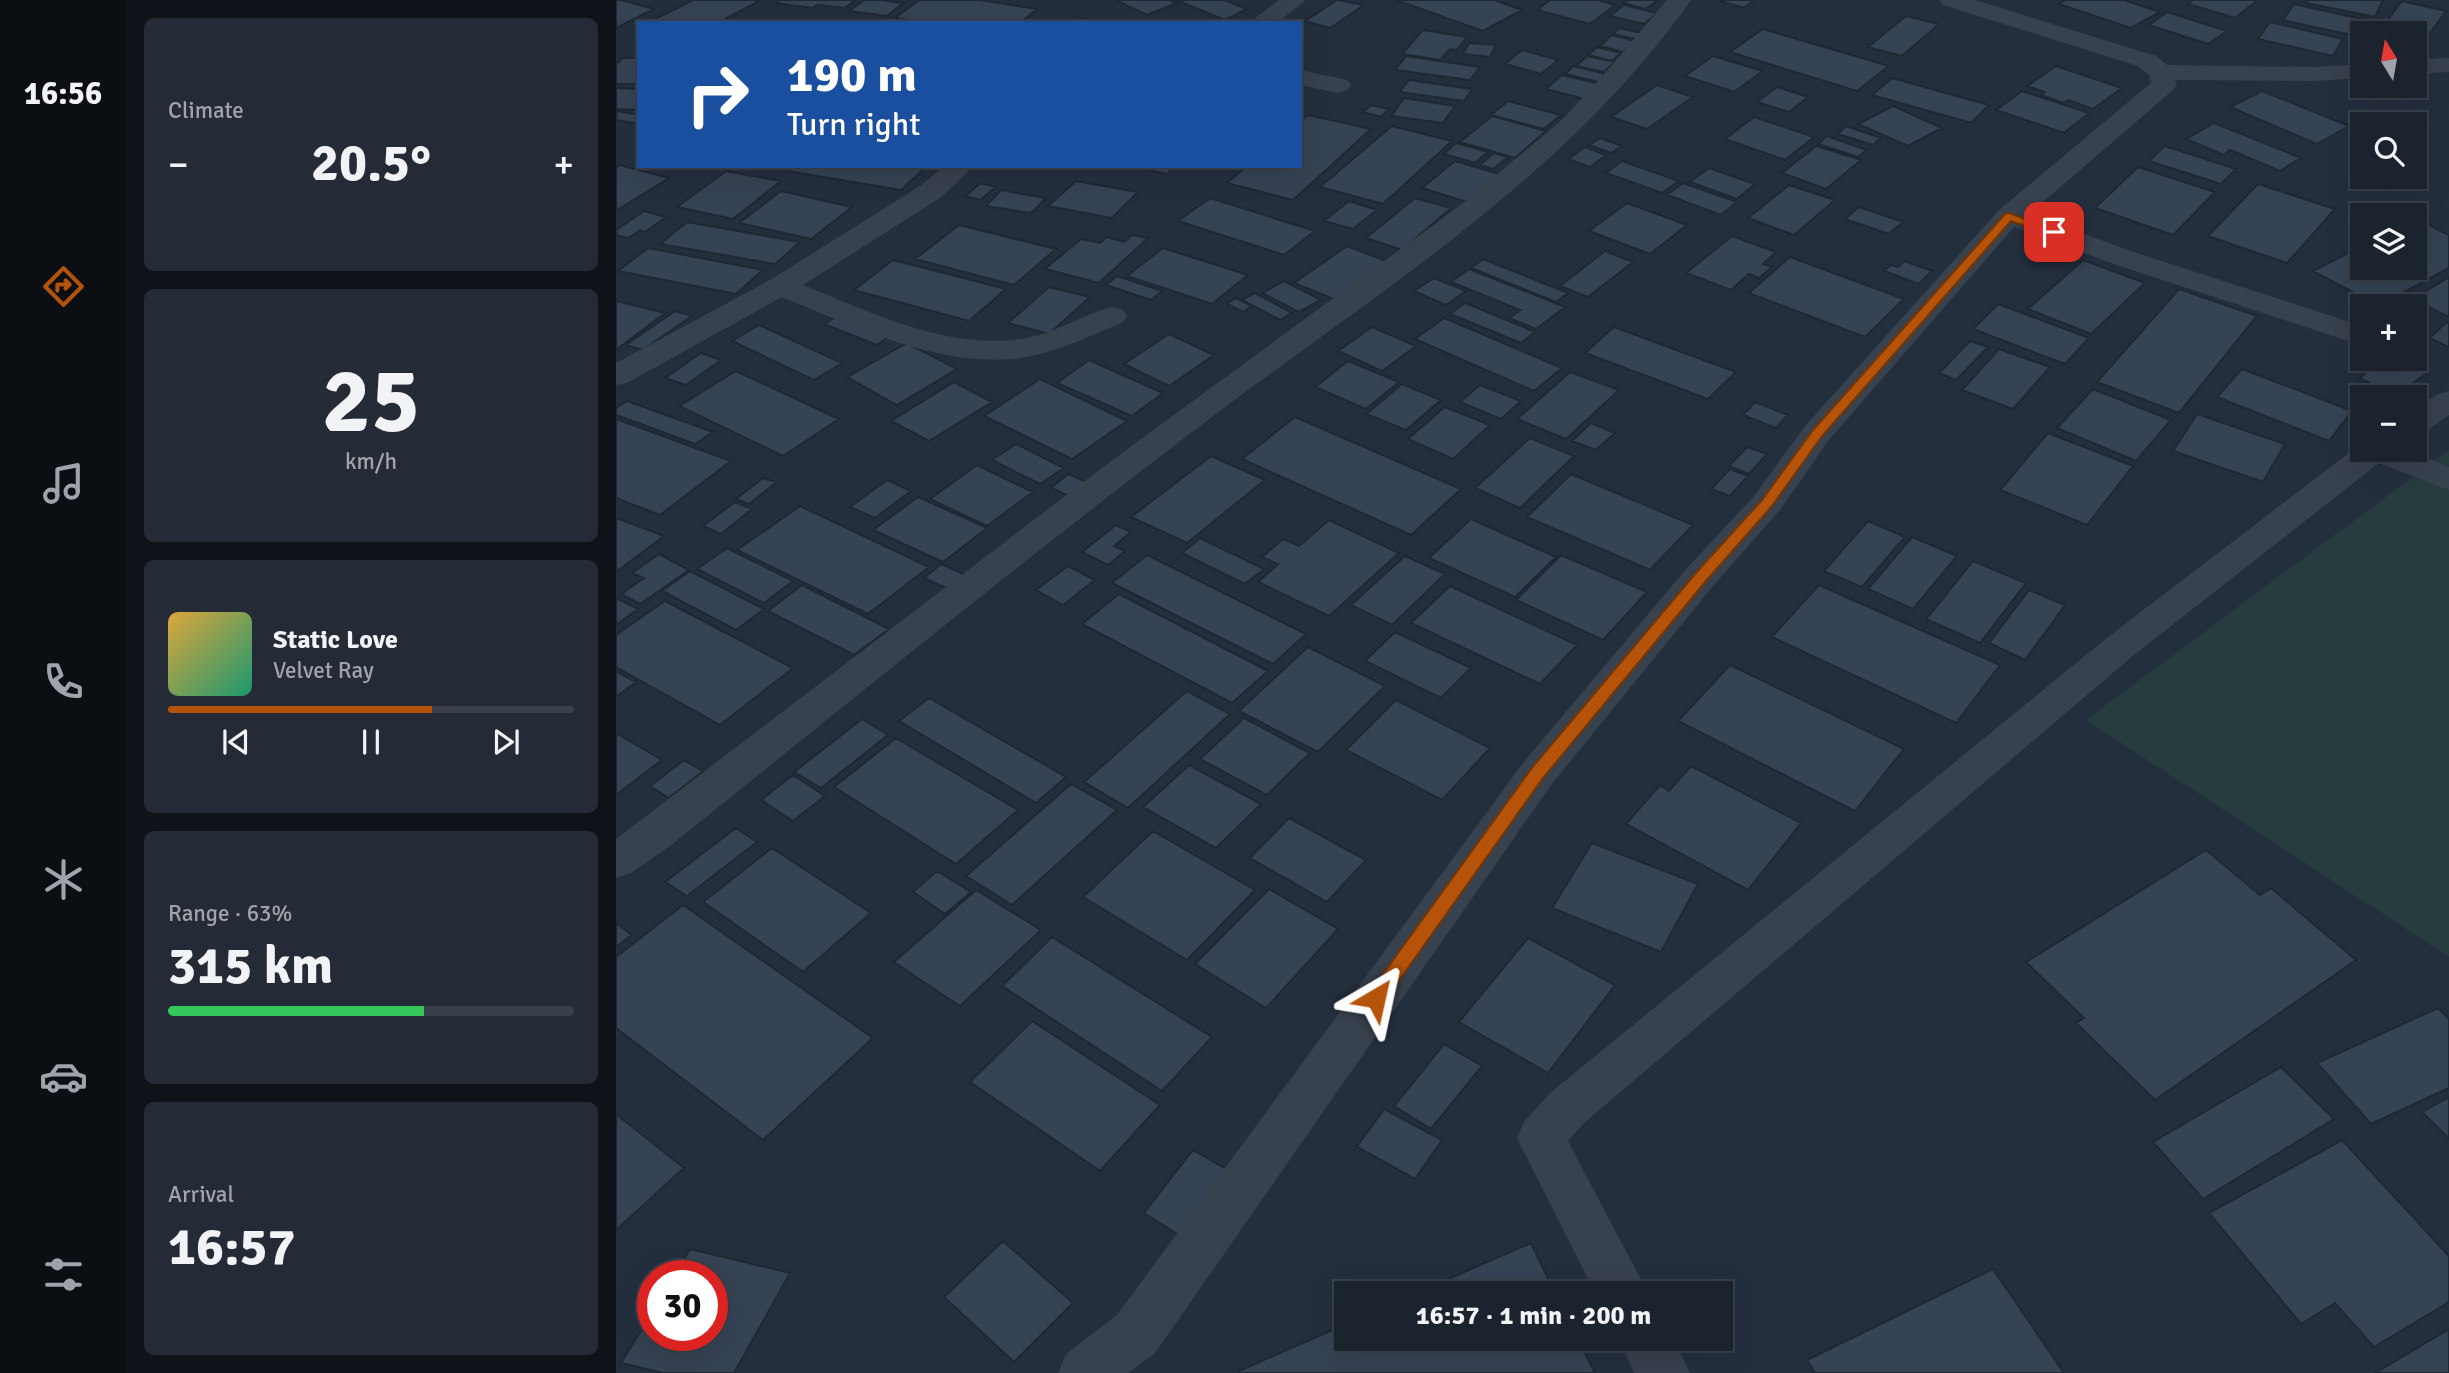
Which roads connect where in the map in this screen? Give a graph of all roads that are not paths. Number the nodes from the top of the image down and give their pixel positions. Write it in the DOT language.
graph roads {
  1 [pos="1293,0"];
  2 [pos="1679,0"];
  3 [pos="1974,2"];
  4 [pos="1264,21"];
  5 [pos="2449,65"];
  6 [pos="2427,66"];
  7 [pos="2161,72"];
  8 [pos="2350,72"];
  9 [pos="1302,77"];
  10 [pos="1338,85"];
  11 [pos="959,168"];
  12 [pos="2009,216"];
  13 [pos="780,286"];
  14 [pos="1112,316"];
  15 [pos="2350,332"];
  16 [pos="616,376"];
  17 [pos="2449,401"];
  18 [pos="2427,415"];
  19 [pos="2360,462"];
  20 [pos="2406,462"];
  21 [pos="2449,479"];
  22 [pos="616,861"];
  23 [pos="1616,1281"];
  24 [pos="1652,1351"];
  25 [pos="1085,1373"];
  26 [pos="1663,1373"];
  1 -- 4 [label="street"];
  2 -- 22 [label="street"];
  3 -- 7 [label="street"];
  5 -- 6 [label="street"];
  7 -- 8 [label="street"];
  7 -- 12 [label="street"];
  9 -- 10 [label="street"];
  11 -- 13 [label="street"];
  12 -- 15 [label="street"];
  12 -- 25 [label="street"];
  13 -- 14 [label="street"];
  13 -- 16 [label="street"];
  17 -- 18 [label="street"];
  19 -- 23 [label="street"];
  20 -- 21 [label="street"];
  24 -- 26 [label="street"];
}
